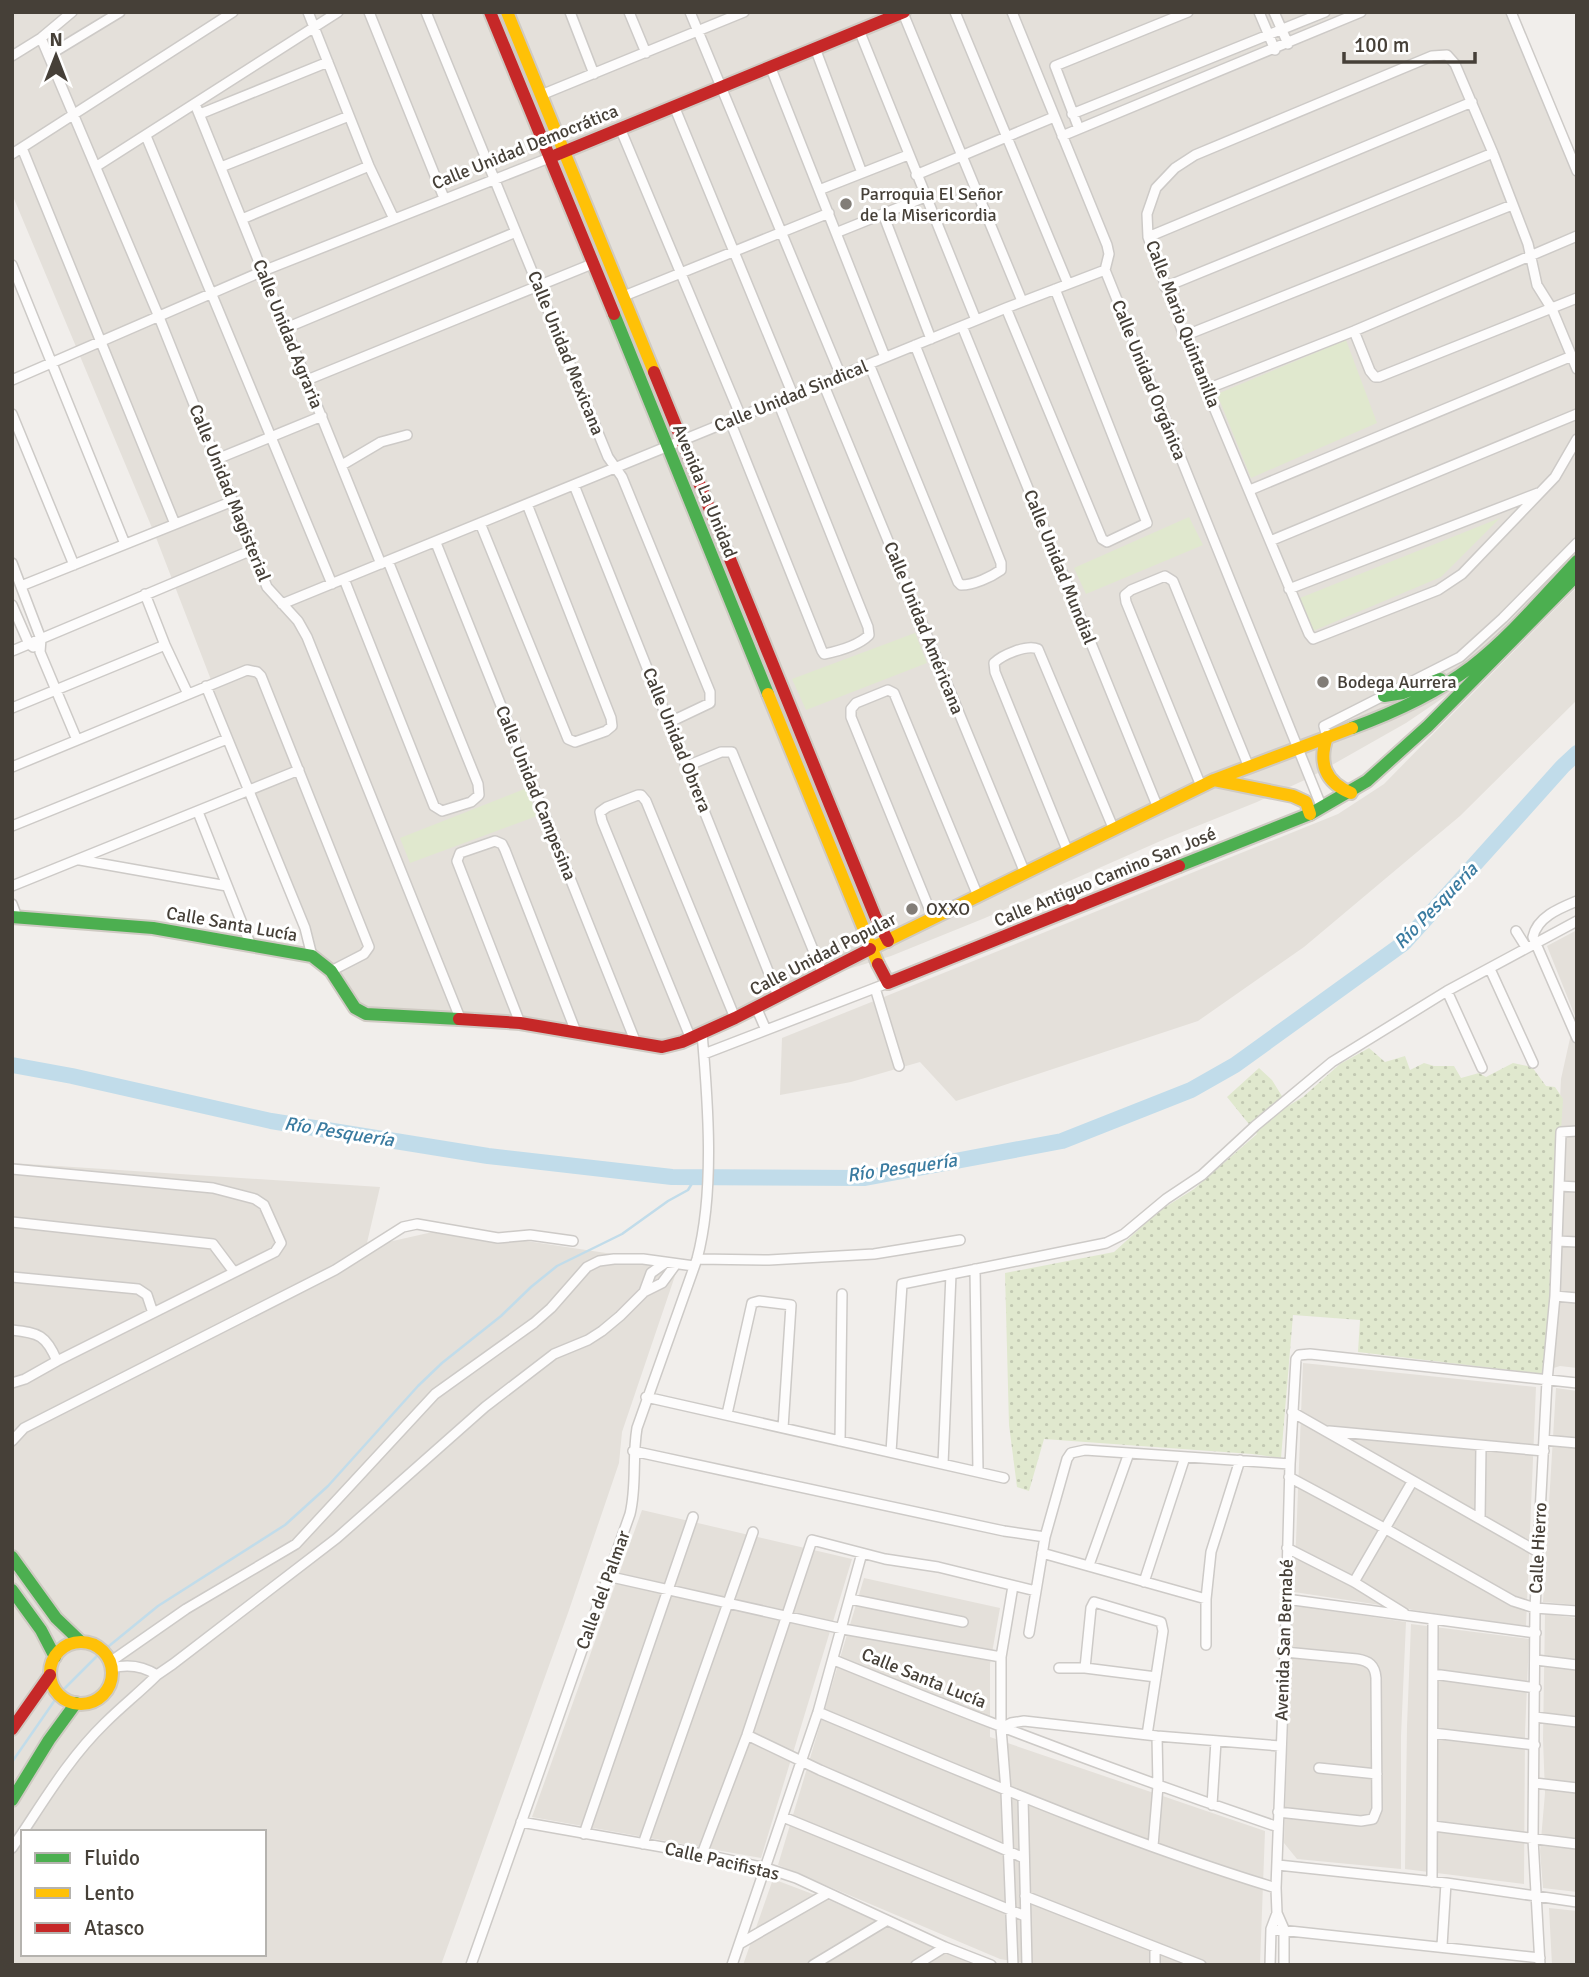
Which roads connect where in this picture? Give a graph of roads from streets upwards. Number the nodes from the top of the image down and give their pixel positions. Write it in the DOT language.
graph roads {
  1 [pos="72,12"];
  2 [pos="120,12"];
  3 [pos="233,12"];
  4 [pos="308,12"];
  5 [pos="338,12"];
  6 [pos="369,12"];
  7 [pos="426,12"];
  8 [pos="490,12"];
  9 [pos="507,12"];
  10 [pos="570,12"];
  11 [pos="629,12"];
  12 [pos="690,12"];
  13 [pos="744,12"];
  14 [pos="956,12"];
  15 [pos="1012,12"];
  16 [pos="1188,12"];
  17 [pos="1259,12"];
  18 [pos="1274,12"];
  19 [pos="1325,12"];
  20 [pos="1361,12"];
  21 [pos="1511,12"];
  22 [pos="899,13"];
  23 [pos="314,28"];
  24 [pos="859,30"];
  25 [pos="1282,30"];
  26 [pos="698,31"];
  27 [pos="1269,35"];
  28 [pos="41,38"];
  29 [pos="1288,44"];
  30 [pos="815,48"];
  31 [pos="1275,50"];
  32 [pos="646,52"];
  33 [pos="49,55"];
  34 [pos="12,56"];
  35 [pos="328,62"];
  36 [pos="770,66"];
  37 [pos="594,74"];
  38 [pos="721,87"];
  39 [pos="541,96"];
  40 [pos="1472,102"];
  41 [pos="195,104"];
  42 [pos="674,106"];
  43 [pos="74,114"];
  44 [pos="200,114"];
  45 [pos="1072,114"];
  46 [pos="349,116"];
  47 [pos="1054,117"];
  48 [pos="621,128"];
  49 [pos="1079,129"];
  50 [pos="146,136"];
  51 [pos="1062,136"];
  52 [pos="1008,137"];
  53 [pos="22,148"];
  54 [pos="563,152"];
  55 [pos="1493,153"];
  56 [pos="12,154"];
  57 [pos="908,155"];
  58 [pos="962,156"];
  59 [pos="550,158"];
  60 [pos="97,166"];
  61 [pos="369,166"];
  62 [pos="221,167"];
  63 [pos="1577,171"];
  64 [pos="862,173"];
  65 [pos="916,175"];
  66 [pos="494,178"];
  67 [pos="819,190"];
  68 [pos="925,197"];
  69 [pos="444,198"];
  70 [pos="1512,205"];
  71 [pos="829,213"];
  72 [pos="884,214"];
  73 [pos="242,219"];
  74 [pos="394,219"];
  75 [pos="781,231"];
  76 [pos="516,232"];
  77 [pos="838,232"];
  78 [pos="1577,236"];
  79 [pos="1147,237"];
  80 [pos="733,250"];
  81 [pos="1530,255"];
  82 [pos="592,264"];
  83 [pos="12,265"];
  84 [pos="1105,270"];
  85 [pos="263,271"];
  86 [pos="680,272"];
  87 [pos="1068,284"];
  88 [pos="538,285"];
  89 [pos="1165,287"];
  90 [pos="1055,289"];
  91 [pos="211,293"];
  92 [pos="624,296"];
  93 [pos="1577,298"];
  94 [pos="1022,301"];
  95 [pos="1006,308"];
  96 [pos="1552,309"];
  97 [pos="159,317"];
  98 [pos="976,320"];
  99 [pos="962,326"];
  100 [pos="286,328"];
  101 [pos="1354,331"];
  102 [pos="1184,336"];
  103 [pos="931,339"];
  104 [pos="101,343"];
  105 [pos="915,345"];
  106 [pos="1572,356"];
  107 [pos="886,357"];
  108 [pos="52,363"];
  109 [pos="869,364"];
  110 [pos="1577,369"];
  111 [pos="841,376"];
  112 [pos="12,380"];
  113 [pos="307,380"];
  114 [pos="823,383"];
  115 [pos="1207,389"];
  116 [pos="793,395"];
  117 [pos="778,401"];
  118 [pos="12,414"];
  119 [pos="1577,414"];
  120 [pos="322,416"];
  121 [pos="741,417"];
  122 [pos="730,421"];
  123 [pos="407,435"];
  124 [pos="271,437"];
  125 [pos="1577,439"];
  126 [pos="682,441"];
  127 [pos="669,447"];
  128 [pos="217,459"];
  129 [pos="342,465"];
  130 [pos="615,467"];
  131 [pos="574,485"];
  132 [pos="1250,490"];
  133 [pos="1540,492"];
  134 [pos="233,501"];
  135 [pos="527,505"];
  136 [pos="480,523"];
  137 [pos="175,524"];
  138 [pos="1270,541"];
  139 [pos="436,542"];
  140 [pos="1577,542"];
  141 [pos="125,544"];
  142 [pos="251,550"];
  143 [pos="1577,560"];
  144 [pos="385,562"];
  145 [pos="12,563"];
  146 [pos="74,565"];
  147 [pos="1577,575"];
  148 [pos="344,579"];
  149 [pos="332,584"];
  150 [pos="21,586"];
  151 [pos="1289,589"];
  152 [pos="145,594"];
  153 [pos="282,604"];
  154 [pos="12,605"];
  155 [pos="41,639"];
  156 [pos="29,644"];
  157 [pos="165,646"];
  158 [pos="12,650"];
  159 [pos="40,652"];
  160 [pos="1475,662"];
  161 [pos="206,686"];
  162 [pos="56,690"];
  163 [pos="188,694"];
  164 [pos="1384,696"];
  165 [pos="12,708"];
  166 [pos="670,722"];
  167 [pos="1327,737"];
  168 [pos="227,739"];
  169 [pos="77,740"];
  170 [pos="1296,747"];
  171 [pos="1248,765"];
  172 [pos="687,766"];
  173 [pos="12,767"];
  174 [pos="299,770"];
  175 [pos="1214,780"];
  176 [pos="1202,786"];
  177 [pos="248,791"];
  178 [pos="1351,793"];
  179 [pos="1157,808"];
  180 [pos="1316,811"];
  181 [pos="198,812"];
  182 [pos="12,826"];
  183 [pos="1114,830"];
  184 [pos="1068,852"];
  185 [pos="78,860"];
  186 [pos="1025,873"];
  187 [pos="12,886"];
  188 [pos="227,886"];
  189 [pos="978,896"];
  190 [pos="1577,901"];
  191 [pos="14,913"];
  192 [pos="933,918"];
  193 [pos="1577,921"];
  194 [pos="1516,931"];
  195 [pos="888,940"];
  196 [pos="1530,945"];
  197 [pos="251,946"];
  198 [pos="870,949"];
  199 [pos="312,956"];
  200 [pos="1490,969"];
  201 [pos="331,971"];
  202 [pos="823,974"];
  203 [pos="882,985"];
  204 [pos="1447,991"];
  205 [pos="778,996"];
  206 [pos="756,1007"];
  207 [pos="460,1018"];
  208 [pos="735,1018"];
  209 [pos="520,1023"];
  210 [pos="766,1030"];
  211 [pos="576,1032"];
  212 [pos="696,1036"];
  213 [pos="1577,1038"];
  214 [pos="636,1044"];
  215 [pos="704,1054"];
  216 [pos="1533,1063"];
  217 [pos="899,1066"];
  218 [pos="1482,1068"];
  219 [pos="1577,1131"];
  220 [pos="12,1169"];
  221 [pos="1560,1186"];
  222 [pos="1577,1187"];
  223 [pos="12,1222"];
  224 [pos="960,1240"];
  225 [pos="573,1241"];
  226 [pos="1558,1241"];
  227 [pos="1577,1242"];
  228 [pos="696,1262"];
  229 [pos="665,1263"];
  230 [pos="676,1264"];
  231 [pos="975,1269"];
  232 [pos="234,1272"];
  233 [pos="951,1273"];
  234 [pos="12,1277"];
  235 [pos="644,1292"];
  236 [pos="842,1294"];
  237 [pos="1555,1296"];
  238 [pos="1577,1298"];
  239 [pos="153,1313"];
  240 [pos="12,1330"];
  241 [pos="57,1361"];
  242 [pos="1547,1381"];
  243 [pos="12,1383"];
  244 [pos="1577,1384"];
  245 [pos="646,1397"];
  246 [pos="1292,1412"];
  247 [pos="727,1414"];
  248 [pos="783,1428"];
  249 [pos="1325,1431"];
  250 [pos="1544,1440"];
  251 [pos="12,1441"];
  252 [pos="840,1441"];
  253 [pos="1577,1443"];
  254 [pos="1481,1446"];
  255 [pos="633,1451"];
  256 [pos="1544,1451"];
  257 [pos="891,1452"];
  258 [pos="1129,1453"];
  259 [pos="1185,1457"];
  260 [pos="1240,1460"];
  261 [pos="943,1464"];
  262 [pos="1290,1464"];
  263 [pos="978,1471"];
  264 [pos="1289,1477"];
  265 [pos="1004,1478"];
  266 [pos="1412,1482"];
  267 [pos="693,1517"];
  268 [pos="1480,1519"];
  269 [pos="1386,1528"];
  270 [pos="753,1532"];
  271 [pos="1045,1537"];
  272 [pos="1287,1548"];
  273 [pos="1538,1552"];
  274 [pos="862,1553"];
  275 [pos="1042,1553"];
  276 [pos="12,1557"];
  277 [pos="1089,1565"];
  278 [pos="607,1576"];
  279 [pos="1144,1582"];
  280 [pos="1354,1583"];
  281 [pos="1013,1586"];
  282 [pos="667,1589"];
  283 [pos="12,1590"];
  284 [pos="1036,1591"];
  285 [pos="850,1599"];
  286 [pos="1206,1599"];
  287 [pos="1286,1599"];
  288 [pos="729,1602"];
  289 [pos="1535,1608"];
  290 [pos="1577,1611"];
  291 [pos="786,1615"];
  292 [pos="1409,1616"];
  293 [pos="1433,1620"];
  294 [pos="963,1622"];
  295 [pos="843,1629"];
  296 [pos="1029,1633"];
  297 [pos="1536,1633"];
  298 [pos="81,1642"];
  299 [pos="1206,1645"];
  300 [pos="1286,1652"];
  301 [pos="55,1657"];
  302 [pos="1001,1657"];
  303 [pos="834,1660"];
  304 [pos="1536,1660"];
  305 [pos="111,1665"];
  306 [pos="1577,1665"];
  307 [pos="1059,1668"];
  308 [pos="1085,1668"];
  309 [pos="1433,1674"];
  310 [pos="50,1675"];
  311 [pos="157,1675"];
  312 [pos="1156,1677"];
  313 [pos="1536,1688"];
  314 [pos="76,1703"];
  315 [pos="818,1712"];
  316 [pos="1535,1717"];
  317 [pos="1577,1722"];
  318 [pos="1000,1728"];
  319 [pos="12,1729"];
  320 [pos="1433,1733"];
  321 [pos="747,1735"];
  322 [pos="1152,1736"];
  323 [pos="1216,1741"];
  324 [pos="1535,1745"];
  325 [pos="1280,1746"];
  326 [pos="802,1761"];
  327 [pos="1319,1768"];
  328 [pos="1377,1773"];
  329 [pos="1535,1783"];
  330 [pos="1157,1786"];
  331 [pos="1577,1788"];
  332 [pos="1006,1791"];
  333 [pos="1023,1798"];
  334 [pos="12,1800"];
  335 [pos="1212,1805"];
  336 [pos="1278,1812"];
  337 [pos="783,1817"];
  338 [pos="521,1822"];
  339 [pos="1433,1826"];
  340 [pos="1278,1828"];
  341 [pos="24,1830"];
  342 [pos="584,1834"];
  343 [pos="1533,1839"];
  344 [pos="643,1844"];
  345 [pos="1577,1844"];
  346 [pos="1153,1846"];
  347 [pos="1007,1852"];
  348 [pos="702,1854"];
  349 [pos="1024,1858"];
  350 [pos="1278,1865"];
  351 [pos="766,1868"];
  352 [pos="1432,1882"];
  353 [pos="1446,1883"];
  354 [pos="1276,1888"];
  355 [pos="828,1893"];
  356 [pos="1026,1896"];
  357 [pos="1536,1896"];
  358 [pos="1577,1902"];
  359 [pos="1010,1911"];
  360 [pos="1277,1913"];
  361 [pos="1025,1916"];
  362 [pos="886,1921"];
  363 [pos="1271,1929"];
  364 [pos="1284,1929"];
  365 [pos="741,1943"];
  366 [pos="1442,1946"];
  367 [pos="945,1947"];
  368 [pos="1155,1948"];
  369 [pos="1540,1961"];
  370 [pos="471,1965"];
  371 [pos="732,1965"];
  372 [pos="813,1965"];
  373 [pos="916,1965"];
  374 [pos="991,1965"];
  375 [pos="1013,1965"];
  376 [pos="1027,1965"];
  377 [pos="1155,1965"];
  378 [pos="1201,1965"];
  379 [pos="1270,1965"];
  380 [pos="1284,1965"];
  1 -- 28 [label="street"];
  2 -- 33 [label="street"];
  3 -- 43 [label="street"];
  4 -- 23 [label="street"];
  5 -- 23 [label="street"];
  6 -- 69 [label="street"];
  7 -- 66 [label="street, Calle Unidad Mexicana"];
  8 -- 59 [label="street, Avenida La Unidad"];
  9 -- 39 [label="street, Avenida La Unidad"];
  10 -- 37 [label="street"];
  11 -- 32 [label="street"];
  12 -- 26 [label="street"];
  13 -- 26 [label="street"];
  14 -- 52 [label="street"];
  15 -- 47 [label="street, Calle Unidad Orgánica"];
  16 -- 45 [label="street"];
  17 -- 27 [label="street"];
  18 -- 25 [label="street"];
  19 -- 25 [label="street"];
  20 -- 29 [label="street"];
  21 -- 63 [label="street"];
  22 -- 24 [label="street, Calle Unidad Democrática"];
  22 -- 58 [label="street"];
  23 -- 35 [label="street"];
  23 -- 41 [label="street"];
  24 -- 30 [label="street, Calle Unidad Democrática"];
  24 -- 57 [label="street"];
  25 -- 27 [label="street"];
  25 -- 29 [label="street"];
  26 -- 32 [label="street"];
  26 -- 38 [label="street"];
  27 -- 31 [label="street"];
  27 -- 45 [label="street"];
  28 -- 33 [label="street, Calle Unidad Magisterial"];
  28 -- 34 [label="street"];
  29 -- 31 [label="street"];
  30 -- 36 [label="street, Calle Unidad Democrática"];
  30 -- 64 [label="street"];
  31 -- 49 [label="street"];
  32 -- 37 [label="street"];
  33 -- 43 [label="street, Calle Unidad Magisterial"];
  35 -- 44 [label="street"];
  35 -- 46 [label="street"];
  36 -- 38 [label="street, Calle Unidad Democrática"];
  36 -- 67 [label="street"];
  37 -- 39 [label="street"];
  38 -- 42 [label="street, Calle Unidad Democrática"];
  38 -- 75 [label="street"];
  39 -- 54 [label="street, Avenida La Unidad"];
  40 -- 55 [label="street, Calle Mario Quintanilla"];
  40 -- 79 [label="street"];
  40 -- 79 [label="street, Calle Mario Quintanilla"];
  41 -- 44 [label="street, Calle Unidad Agraria"];
  41 -- 50 [label="street"];
  42 -- 48 [label="street, Calle Unidad Democrática"];
  42 -- 80 [label="street"];
  43 -- 53 [label="street"];
  43 -- 60 [label="street, Calle Unidad Magisterial"];
  44 -- 62 [label="street, Calle Unidad Agraria"];
  45 -- 49 [label="street"];
  46 -- 61 [label="street"];
  46 -- 62 [label="street"];
  47 -- 51 [label="street, Calle Unidad Orgánica"];
  47 -- 52 [label="street"];
  48 -- 54 [label="street, Calle Unidad Democrática"];
  48 -- 86 [label="street"];
  49 -- 51 [label="street"];
  50 -- 60 [label="street"];
  50 -- 91 [label="street"];
  51 -- 84 [label="street, Calle Unidad Orgánica"];
  52 -- 58 [label="street"];
  52 -- 87 [label="street"];
  53 -- 56 [label="street"];
  53 -- 104 [label="street"];
  54 -- 59 [label="street, Calle Unidad Democrática"];
  54 -- 92 [label="street, Avenida La Unidad"];
  55 -- 70 [label="street, Calle Mario Quintanilla"];
  55 -- 89 [label="street"];
  57 -- 64 [label="street"];
  57 -- 65 [label="street"];
  58 -- 65 [label="street"];
  58 -- 94 [label="street"];
  59 -- 66 [label="street, Calle Unidad Democrática"];
  59 -- 82 [label="street, Avenida La Unidad"];
  60 -- 97 [label="street, Calle Unidad Magisterial"];
  61 -- 73 [label="street"];
  61 -- 74 [label="street"];
  62 -- 73 [label="street, Calle Unidad Agraria"];
  64 -- 67 [label="street"];
  65 -- 68 [label="street"];
  66 -- 69 [label="street, Calle Unidad Democrática"];
  66 -- 76 [label="street, Calle Unidad Mexicana"];
  67 -- 71 [label="street"];
  68 -- 72 [label="street"];
  68 -- 98 [label="street"];
  69 -- 74 [label="street, Calle Unidad Democrática"];
  70 -- 81 [label="street, Calle Mario Quintanilla"];
  70 -- 102 [label="street"];
  71 -- 75 [label="street"];
  71 -- 77 [label="street"];
  72 -- 77 [label="street"];
  72 -- 103 [label="street"];
  73 -- 85 [label="street, Calle Unidad Agraria"];
  74 -- 85 [label="street, Calle Unidad Democrática"];
  75 -- 80 [label="street"];
  75 -- 111 [label="street"];
  76 -- 88 [label="street, Calle Unidad Mexicana"];
  76 -- 100 [label="street"];
  77 -- 107 [label="street"];
  78 -- 81 [label="street"];
  79 -- 89 [label="street, Calle Mario Quintanilla"];
  80 -- 86 [label="street"];
  80 -- 116 [label="street"];
  81 -- 96 [label="street, Calle Mario Quintanilla"];
  81 -- 101 [label="street"];
  82 -- 88 [label="street"];
  82 -- 127 [label="street, Avenida La Unidad"];
  83 -- 108 [label="street"];
  84 -- 87 [label="street, Calle Unidad Sindical"];
  84 -- 170 [label="street, Calle Unidad Orgánica"];
  85 -- 91 [label="street, Calle Unidad Democrática"];
  85 -- 100 [label="street, Calle Unidad Agraria"];
  86 -- 92 [label="street"];
  86 -- 121 [label="street"];
  87 -- 90 [label="street, Calle Unidad Sindical"];
  88 -- 113 [label="street"];
  88 -- 130 [label="street, Calle Unidad Mexicana"];
  89 -- 102 [label="street, Calle Mario Quintanilla"];
  90 -- 94 [label="street, Calle Unidad Sindical"];
  90 -- 95 [label="street"];
  91 -- 97 [label="street, Calle Unidad Democrática"];
  91 -- 124 [label="street"];
  92 -- 126 [label="street, Avenida La Unidad"];
  93 -- 96 [label="street"];
  94 -- 95 [label="street, Calle Unidad Sindical"];
  95 -- 98 [label="street, Calle Unidad Sindical"];
  96 -- 101 [label="street"];
  96 -- 106 [label="street, Calle Mario Quintanilla"];
  97 -- 104 [label="street, Calle Unidad Democrática"];
  97 -- 128 [label="street, Calle Unidad Magisterial"];
  98 -- 99 [label="street, Calle Unidad Sindical"];
  99 -- 103 [label="street, Calle Unidad Sindical"];
  99 -- 179 [label="street, Calle Unidad Mundial"];
  100 -- 113 [label="street, Calle Unidad Agraria"];
  101 -- 115 [label="street"];
  102 -- 115 [label="street, Calle Mario Quintanilla"];
  103 -- 105 [label="street, Calle Unidad Sindical"];
  104 -- 108 [label="street, Calle Unidad Democrática"];
  104 -- 137 [label="street"];
  105 -- 107 [label="street, Calle Unidad Sindical"];
  105 -- 109 [label="street"];
  106 -- 110 [label="street, Calle Mario Quintanilla"];
  106 -- 132 [label="street"];
  107 -- 109 [label="street, Calle Unidad Sindical"];
  108 -- 112 [label="street, Calle Unidad Democrática"];
  108 -- 141 [label="street"];
  109 -- 111 [label="street, Calle Unidad Sindical"];
  111 -- 114 [label="street, Calle Unidad Sindical"];
  113 -- 120 [label="street, Calle Unidad Agraria"];
  114 -- 116 [label="street, Calle Unidad Sindical"];
  114 -- 186 [label="street, Calle Unidad Américana"];
  115 -- 132 [label="street, Calle Mario Quintanilla"];
  116 -- 117 [label="street, Calle Unidad Sindical"];
  117 -- 121 [label="street, Calle Unidad Sindical"];
  117 -- 122 [label="street"];
  118 -- 146 [label="street"];
  119 -- 138 [label="street"];
  120 -- 124 [label="street"];
  120 -- 129 [label="street, Calle Unidad Agraria"];
  121 -- 122 [label="street, Calle Unidad Sindical"];
  122 -- 126 [label="street, Calle Unidad Sindical"];
  123 -- 129 [label="street"];
  124 -- 128 [label="street"];
  124 -- 149 [label="street"];
  125 -- 133 [label="street, Calle Mario Quintanilla"];
  126 -- 127 [label="street, Calle Unidad Sindical"];
  126 -- 195 [label="street, Avenida La Unidad"];
  127 -- 130 [label="street, Calle Unidad Sindical"];
  127 -- 198 [label="street, Avenida La Unidad"];
  128 -- 134 [label="street, Calle Unidad Magisterial"];
  129 -- 144 [label="street, Calle Unidad Agraria"];
  130 -- 131 [label="street, Calle Unidad Sindical"];
  130 -- 166 [label="street, Calle Unidad Mexicana"];
  131 -- 135 [label="street, Calle Unidad Sindical"];
  131 -- 166 [label="street, Calle Unidad Obrera"];
  132 -- 138 [label="street, Calle Mario Quintanilla"];
  133 -- 151 [label="street"];
  133 -- 151 [label="street, Calle Mario Quintanilla"];
  134 -- 137 [label="street"];
  134 -- 142 [label="street, Calle Unidad Magisterial"];
  135 -- 136 [label="street, Calle Unidad Sindical"];
  135 -- 136 [label="street"];
  136 -- 139 [label="street, Calle Unidad Sindical"];
  137 -- 141 [label="street"];
  138 -- 151 [label="street, Calle Mario Quintanilla"];
  139 -- 144 [label="street, Calle Unidad Sindical"];
  139 -- 214 [label="street, Calle Unidad Campesina"];
  140 -- 164 [label="street"];
  141 -- 146 [label="street"];
  142 -- 152 [label="street"];
  142 -- 153 [label="street, Calle Unidad Magisterial"];
  143 -- 160 [label="street"];
  144 -- 148 [label="street, Calle Unidad Sindical"];
  144 -- 148 [label="street, Calle Unidad Agraria"];
  145 -- 150 [label="street"];
  146 -- 150 [label="street"];
  147 -- 178 [label="street, Calle Antiguo Camino San José"];
  148 -- 149 [label="street, Calle Unidad Sindical"];
  149 -- 153 [label="street, Calle Unidad Sindical"];
  150 -- 155 [label="street"];
  152 -- 155 [label="street"];
  152 -- 157 [label="street"];
  153 -- 207 [label="street, Calle Unidad Magisterial"];
  154 -- 156 [label="street"];
  155 -- 156 [label="street"];
  155 -- 159 [label="street"];
  156 -- 158 [label="street"];
  156 -- 159 [label="street"];
  157 -- 162 [label="street"];
  157 -- 163 [label="street"];
  159 -- 162 [label="street"];
  160 -- 164 [label="street"];
  160 -- 167 [label="street, Calle Unidad Popular"];
  161 -- 163 [label="street"];
  161 -- 168 [label="street"];
  161 -- 174 [label="street"];
  162 -- 165 [label="street"];
  162 -- 169 [label="street"];
  163 -- 169 [label="street"];
  164 -- 167 [label="street"];
  166 -- 172 [label="street, Calle Unidad Obrera"];
  167 -- 170 [label="street, Calle Unidad Popular"];
  167 -- 178 [label="street"];
  168 -- 177 [label="street"];
  168 -- 182 [label="street"];
  169 -- 173 [label="street"];
  170 -- 171 [label="street, Calle Unidad Popular"];
  170 -- 180 [label="street, Calle Unidad Orgánica"];
  171 -- 175 [label="street, Calle Unidad Popular"];
  171 -- 176 [label="street"];
  172 -- 202 [label="street"];
  172 -- 205 [label="street, Calle Unidad Obrera"];
  174 -- 177 [label="street"];
  174 -- 201 [label="street"];
  175 -- 176 [label="street, Calle Unidad Popular"];
  175 -- 180 [label="street"];
  176 -- 179 [label="street, Calle Unidad Popular"];
  177 -- 181 [label="street"];
  177 -- 199 [label="street"];
  178 -- 180 [label="street, Calle Antiguo Camino San José"];
  179 -- 183 [label="street, Calle Unidad Popular"];
  180 -- 203 [label="street, Calle Antiguo Camino San José"];
  181 -- 185 [label="street"];
  181 -- 188 [label="street"];
  183 -- 184 [label="street, Calle Unidad Popular"];
  183 -- 184 [label="street"];
  184 -- 186 [label="street, Calle Unidad Popular"];
  185 -- 187 [label="street"];
  185 -- 188 [label="street"];
  186 -- 189 [label="street, Calle Unidad Popular"];
  188 -- 197 [label="street"];
  189 -- 192 [label="street, Calle Unidad Popular"];
  189 -- 192 [label="street"];
  190 -- 196 [label="street"];
  191 -- 197 [label="street, Calle Santa Lucía"];
  192 -- 195 [label="street, Calle Unidad Popular"];
  193 -- 196 [label="street"];
  194 -- 196 [label="street"];
  195 -- 198 [label="street, Calle Unidad Popular"];
  196 -- 200 [label="street"];
  196 -- 213 [label="street"];
  197 -- 199 [label="street, Calle Santa Lucía"];
  198 -- 202 [label="street, Calle Unidad Popular"];
  198 -- 203 [label="street, Avenida La Unidad"];
  199 -- 201 [label="street, Calle Santa Lucía"];
  200 -- 204 [label="street"];
  200 -- 216 [label="street"];
  201 -- 207 [label="street, Calle Santa Lucía"];
  202 -- 205 [label="street, Calle Unidad Popular"];
  203 -- 210 [label="street, Calle Antiguo Camino San José"];
  203 -- 217 [label="street"];
  204 -- 218 [label="street"];
  204 -- 231 [label="street"];
  205 -- 206 [label="street, Calle Unidad Popular"];
  206 -- 208 [label="street, Calle Unidad Popular"];
  206 -- 210 [label="street"];
  207 -- 209 [label="street, Calle Unidad Popular"];
  208 -- 212 [label="street, Calle Unidad Popular"];
  208 -- 212 [label="street, Calle del Palmar"];
  209 -- 211 [label="street, Calle Unidad Popular"];
  209 -- 211 [label="street"];
  210 -- 215 [label="street, Calle Antiguo Camino San José"];
  211 -- 214 [label="street, Calle Unidad Popular"];
  212 -- 214 [label="street, Calle Unidad Popular"];
  212 -- 215 [label="street, Calle del Palmar"];
  215 -- 228 [label="street, Calle del Palmar"];
  219 -- 221 [label="street, Calle Hierro"];
  220 -- 232 [label="street"];
  221 -- 222 [label="street"];
  221 -- 226 [label="street, Calle Hierro"];
  223 -- 232 [label="street"];
  224 -- 228 [label="street"];
  225 -- 251 [label="street"];
  226 -- 227 [label="street"];
  226 -- 237 [label="street, Calle Hierro"];
  228 -- 230 [label="street"];
  228 -- 245 [label="street, Calle del Palmar"];
  229 -- 230 [label="street"];
  229 -- 235 [label="street"];
  229 -- 305 [label="street"];
  230 -- 235 [label="street"];
  231 -- 233 [label="street"];
  231 -- 263 [label="street"];
  232 -- 239 [label="street"];
  233 -- 257 [label="street"];
  233 -- 261 [label="street"];
  234 -- 239 [label="street"];
  235 -- 311 [label="street"];
  236 -- 252 [label="street"];
  237 -- 238 [label="street"];
  237 -- 242 [label="street, Calle Hierro"];
  239 -- 241 [label="street"];
  240 -- 241 [label="street"];
  241 -- 243 [label="street"];
  242 -- 244 [label="street"];
  242 -- 246 [label="street, Avenida San Bernabé"];
  242 -- 250 [label="street, Calle Hierro"];
  245 -- 247 [label="street"];
  245 -- 255 [label="street, Calle del Palmar"];
  246 -- 249 [label="street"];
  246 -- 262 [label="street, Avenida San Bernabé"];
  247 -- 248 [label="street"];
  247 -- 248 [label="street"];
  248 -- 252 [label="street"];
  249 -- 254 [label="street"];
  249 -- 266 [label="street"];
  250 -- 253 [label="street"];
  250 -- 256 [label="street, Calle Hierro"];
  252 -- 257 [label="street"];
  254 -- 256 [label="street"];
  254 -- 268 [label="street"];
  255 -- 271 [label="street"];
  255 -- 278 [label="street, Calle del Palmar"];
  256 -- 273 [label="street, Calle Hierro"];
  257 -- 261 [label="street"];
  258 -- 259 [label="street"];
  258 -- 271 [label="street"];
  258 -- 277 [label="street"];
  259 -- 260 [label="street"];
  259 -- 279 [label="street"];
  260 -- 262 [label="street"];
  260 -- 286 [label="street"];
  261 -- 263 [label="street"];
  262 -- 264 [label="street, Avenida San Bernabé"];
  263 -- 265 [label="street"];
  264 -- 269 [label="street"];
  264 -- 272 [label="street, Avenida San Bernabé"];
  266 -- 268 [label="street"];
  266 -- 269 [label="street"];
  267 -- 282 [label="street"];
  268 -- 273 [label="street"];
  269 -- 280 [label="street"];
  269 -- 289 [label="street"];
  270 -- 288 [label="street"];
  271 -- 275 [label="street"];
  272 -- 280 [label="street"];
  272 -- 287 [label="street, Avenida San Bernabé"];
  273 -- 289 [label="street, Calle Hierro"];
  274 -- 281 [label="street"];
  274 -- 285 [label="street"];
  274 -- 291 [label="street"];
  275 -- 277 [label="street"];
  275 -- 284 [label="street"];
  276 -- 298 [label="street"];
  277 -- 279 [label="street"];
  278 -- 282 [label="street"];
  278 -- 338 [label="street, Calle del Palmar"];
  279 -- 286 [label="street"];
  280 -- 292 [label="street"];
  281 -- 284 [label="street"];
  281 -- 302 [label="street"];
  282 -- 288 [label="street"];
  282 -- 342 [label="street"];
  283 -- 301 [label="street"];
  284 -- 296 [label="street"];
  285 -- 294 [label="street"];
  285 -- 295 [label="street"];
  286 -- 299 [label="street"];
  287 -- 292 [label="street"];
  287 -- 300 [label="street, Avenida San Bernabé"];
  288 -- 291 [label="street"];
  288 -- 344 [label="street"];
  289 -- 290 [label="street"];
  289 -- 297 [label="street, Calle Hierro"];
  291 -- 295 [label="street"];
  291 -- 321 [label="street"];
  292 -- 293 [label="street"];
  293 -- 297 [label="street"];
  293 -- 309 [label="street"];
  295 -- 302 [label="street"];
  295 -- 303 [label="street"];
  297 -- 304 [label="street, Calle Hierro"];
  298 -- 301 [label="street"];
  298 -- 305 [label="street"];
  300 -- 325 [label="street, Avenida San Bernabé"];
  300 -- 328 [label="street"];
  301 -- 310 [label="street"];
  302 -- 318 [label="street"];
  303 -- 315 [label="street"];
  303 -- 318 [label="street, Calle Santa Lucía"];
  304 -- 306 [label="street"];
  304 -- 313 [label="street, Calle Hierro"];
  305 -- 311 [label="street"];
  305 -- 314 [label="street"];
  307 -- 308 [label="street"];
  308 -- 312 [label="street"];
  308 -- 312 [label="street"];
  309 -- 313 [label="street"];
  309 -- 320 [label="street"];
  310 -- 314 [label="street"];
  310 -- 319 [label="street"];
  311 -- 341 [label="street"];
  312 -- 322 [label="street"];
  313 -- 316 [label="street, Calle Hierro"];
  314 -- 334 [label="street"];
  315 -- 326 [label="street"];
  315 -- 332 [label="street"];
  316 -- 317 [label="street"];
  316 -- 324 [label="street, Calle Hierro"];
  318 -- 322 [label="street"];
  318 -- 330 [label="street, Calle Santa Lucía"];
  318 -- 332 [label="street"];
  320 -- 324 [label="street"];
  320 -- 339 [label="street"];
  321 -- 326 [label="street"];
  321 -- 348 [label="street"];
  322 -- 323 [label="street"];
  322 -- 330 [label="street"];
  323 -- 325 [label="street"];
  323 -- 335 [label="street"];
  324 -- 329 [label="street, Calle Hierro"];
  325 -- 336 [label="street, Avenida San Bernabé"];
  326 -- 337 [label="street"];
  326 -- 347 [label="street"];
  327 -- 328 [label="street"];
  328 -- 336 [label="street"];
  329 -- 331 [label="street"];
  329 -- 343 [label="street, Calle Hierro"];
  330 -- 335 [label="street, Calle Santa Lucía"];
  330 -- 346 [label="street"];
  332 -- 333 [label="street"];
  332 -- 347 [label="street"];
  333 -- 346 [label="street"];
  333 -- 349 [label="street"];
  335 -- 340 [label="street, Calle Santa Lucía"];
  336 -- 340 [label="street, Avenida San Bernabé"];
  337 -- 351 [label="street"];
  337 -- 359 [label="street"];
  338 -- 342 [label="street, Calle Pacifistas"];
  338 -- 370 [label="street, Calle del Palmar"];
  339 -- 343 [label="street"];
  339 -- 352 [label="street"];
  340 -- 350 [label="street, Avenida San Bernabé"];
  342 -- 344 [label="street, Calle Pacifistas"];
  343 -- 345 [label="street"];
  343 -- 357 [label="street, Calle Hierro"];
  344 -- 348 [label="street, Calle Pacifistas"];
  346 -- 354 [label="street"];
  347 -- 349 [label="street"];
  347 -- 359 [label="street"];
  348 -- 351 [label="street, Calle Pacifistas"];
  349 -- 356 [label="street"];
  350 -- 352 [label="street"];
  350 -- 354 [label="street, Avenida San Bernabé"];
  351 -- 355 [label="street, Calle Pacifistas"];
  351 -- 365 [label="street"];
  352 -- 353 [label="street"];
  353 -- 357 [label="street"];
  353 -- 366 [label="street"];
  354 -- 360 [label="street, Avenida San Bernabé"];
  355 -- 362 [label="street, Calle Pacifistas"];
  355 -- 365 [label="street"];
  356 -- 361 [label="street"];
  356 -- 368 [label="street"];
  357 -- 358 [label="street"];
  357 -- 369 [label="street, Calle Hierro"];
  359 -- 361 [label="street"];
  359 -- 375 [label="street"];
  360 -- 363 [label="street, Avenida San Bernabé"];
  360 -- 364 [label="street, Avenida San Bernabé"];
  361 -- 376 [label="street"];
  362 -- 367 [label="street, Calle Pacifistas"];
  362 -- 372 [label="street"];
  363 -- 364 [label="street"];
  363 -- 379 [label="street, Avenida San Bernabé"];
  364 -- 366 [label="street"];
  364 -- 380 [label="street, Avenida San Bernabé"];
  365 -- 371 [label="street"];
  366 -- 369 [label="street"];
  367 -- 373 [label="street"];
  367 -- 374 [label="street, Calle Pacifistas"];
  368 -- 377 [label="street"];
  368 -- 378 [label="street"];
}
